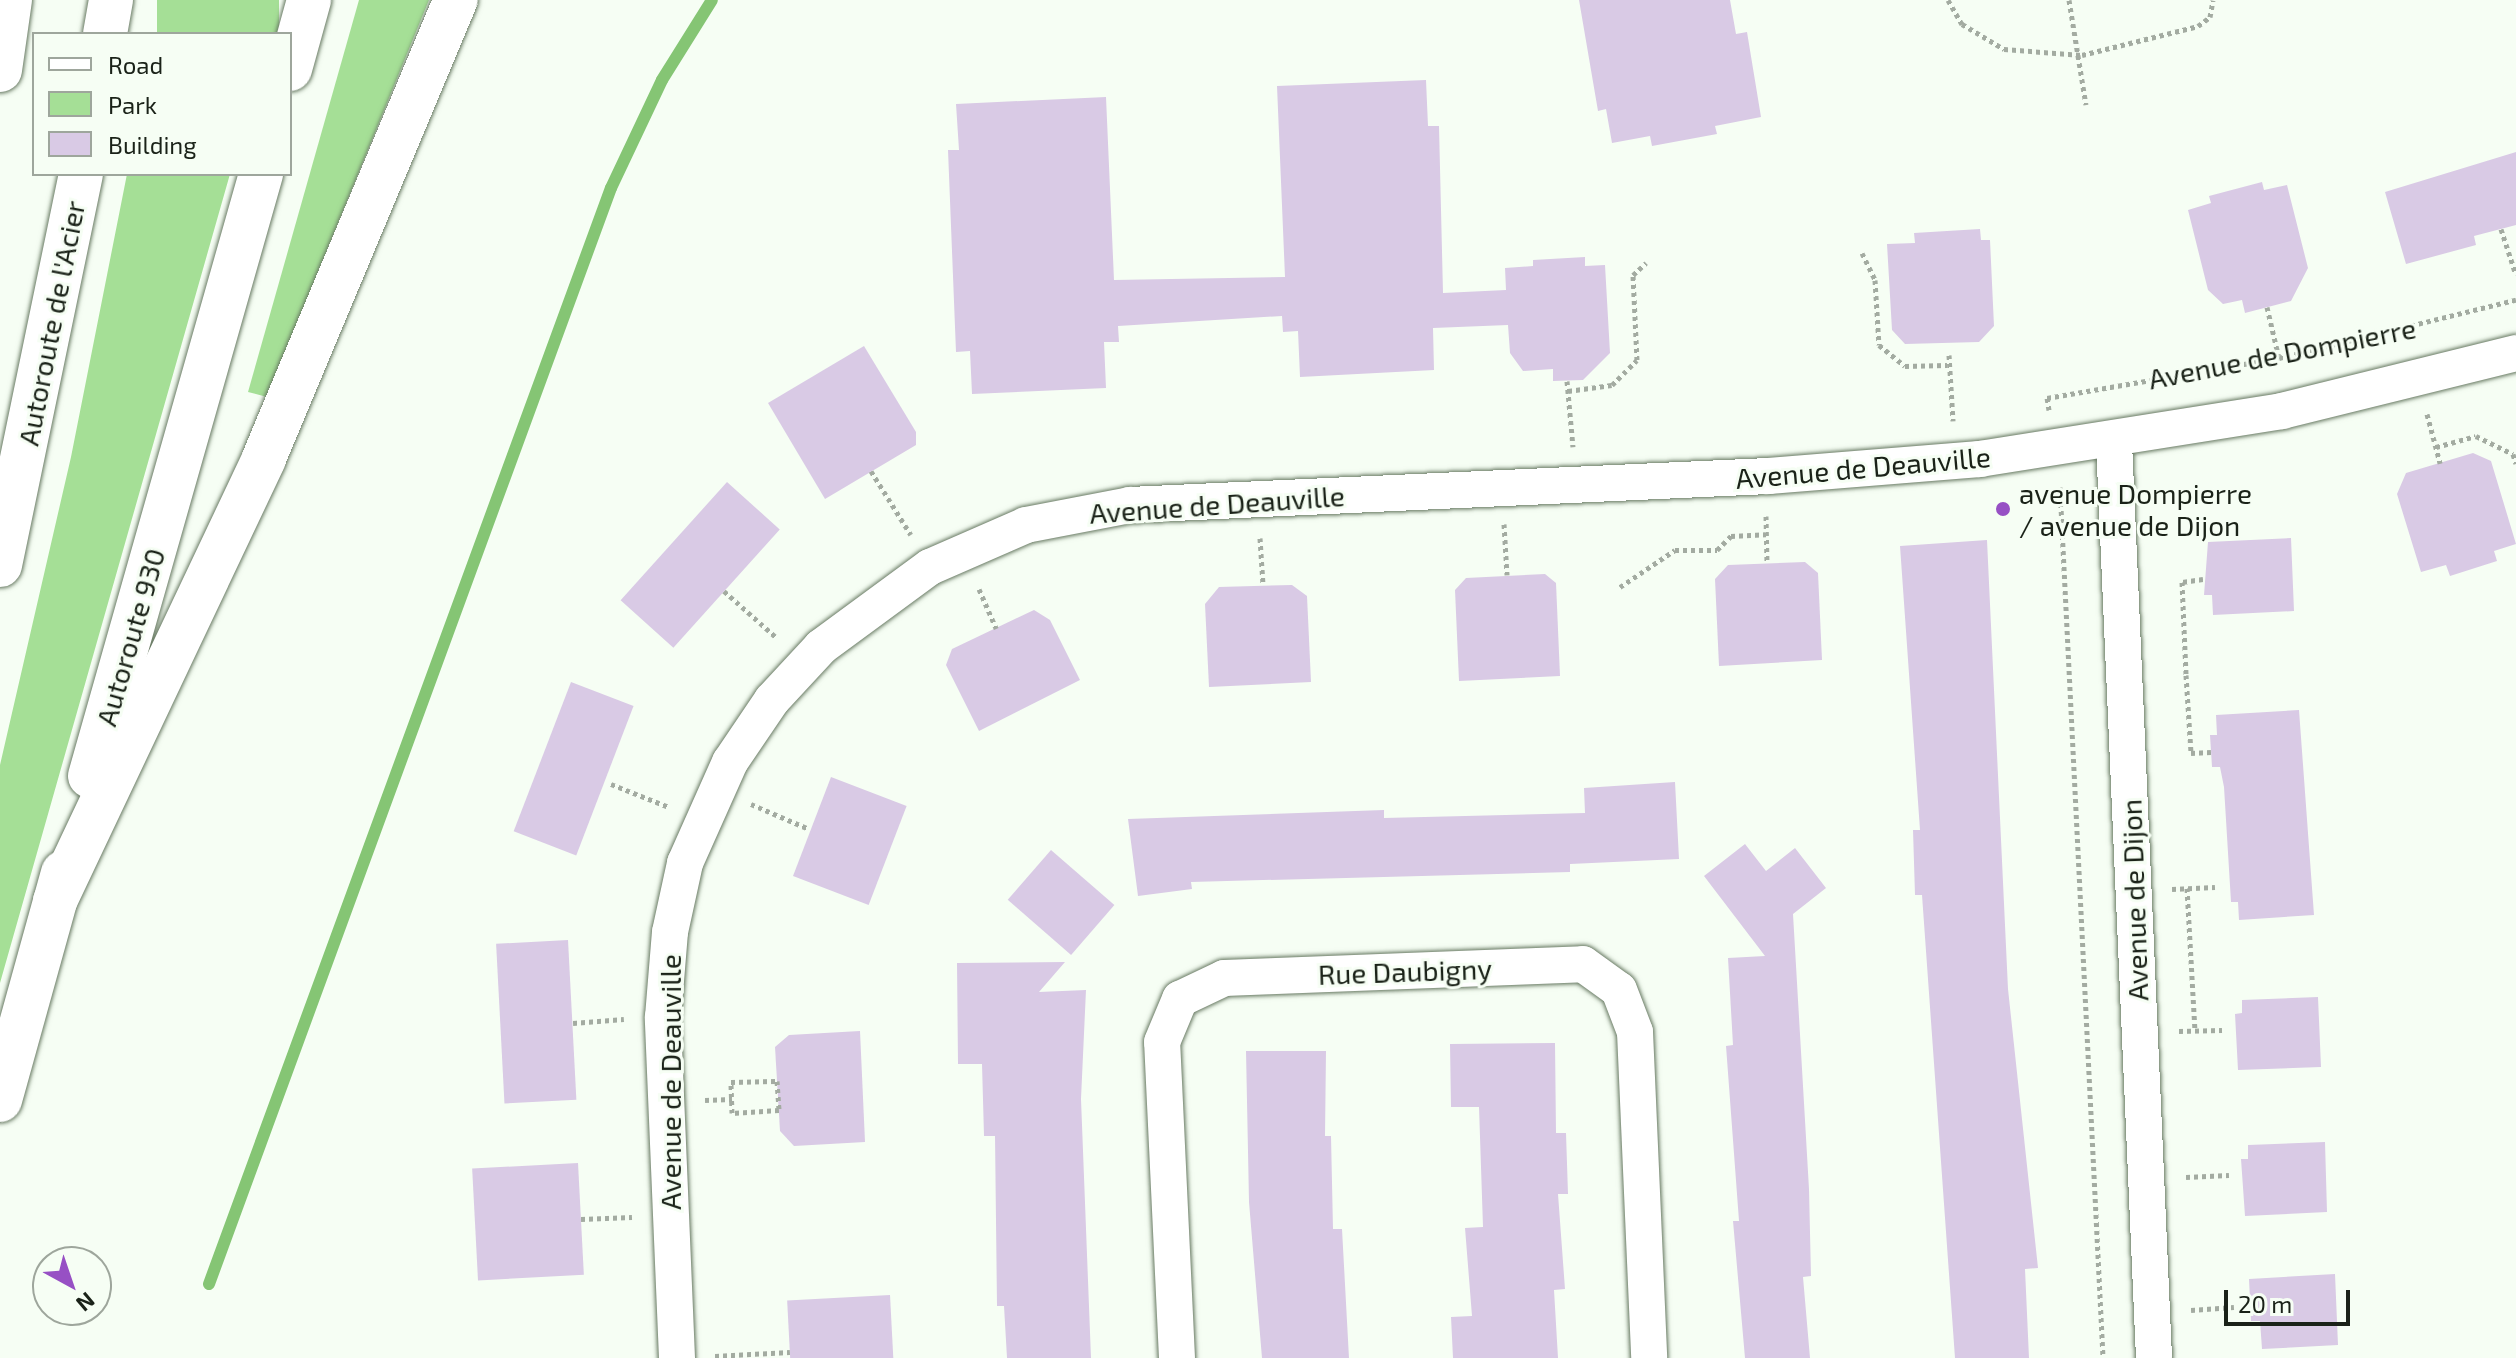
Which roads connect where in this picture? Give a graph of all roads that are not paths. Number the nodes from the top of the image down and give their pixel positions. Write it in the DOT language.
graph roads {
  1 [pos="10,0"];
  2 [pos="111,0"];
  3 [pos="309,0"];
  4 [pos="456,0"];
  5 [pos="105,32"];
  6 [pos="292,62"];
  7 [pos="0,70"];
  8 [pos="81,176"];
  9 [pos="260,176"];
  10 [pos="2516,353"];
  11 [pos="2114,442"];
  12 [pos="0,565"];
  13 [pos="55,901"];
  14 [pos="0,1100"];
  15 [pos="690,1357"];
  16 [pos="1177,1358"];
  17 [pos="1649,1358"];
  18 [pos="2154,1358"];
  1 -- 7 [label="highway"];
  2 -- 5 [label="highway"];
  3 -- 6 [label="highway"];
  4 -- 13 [label="highway"];
  8 -- 12 [label="highway, Autoroute de l'Acier"];
  9 -- 13 [label="highway, Autoroute 930"];
  10 -- 11 [label="street, Avenue de Dompierre"];
  11 -- 15 [label="street, Avenue de Deauville"];
  11 -- 18 [label="street, Avenue de Dijon"];
  13 -- 14 [label="highway, Autoroute 930"];
  16 -- 17 [label="street, Rue Daubigny"];
}
